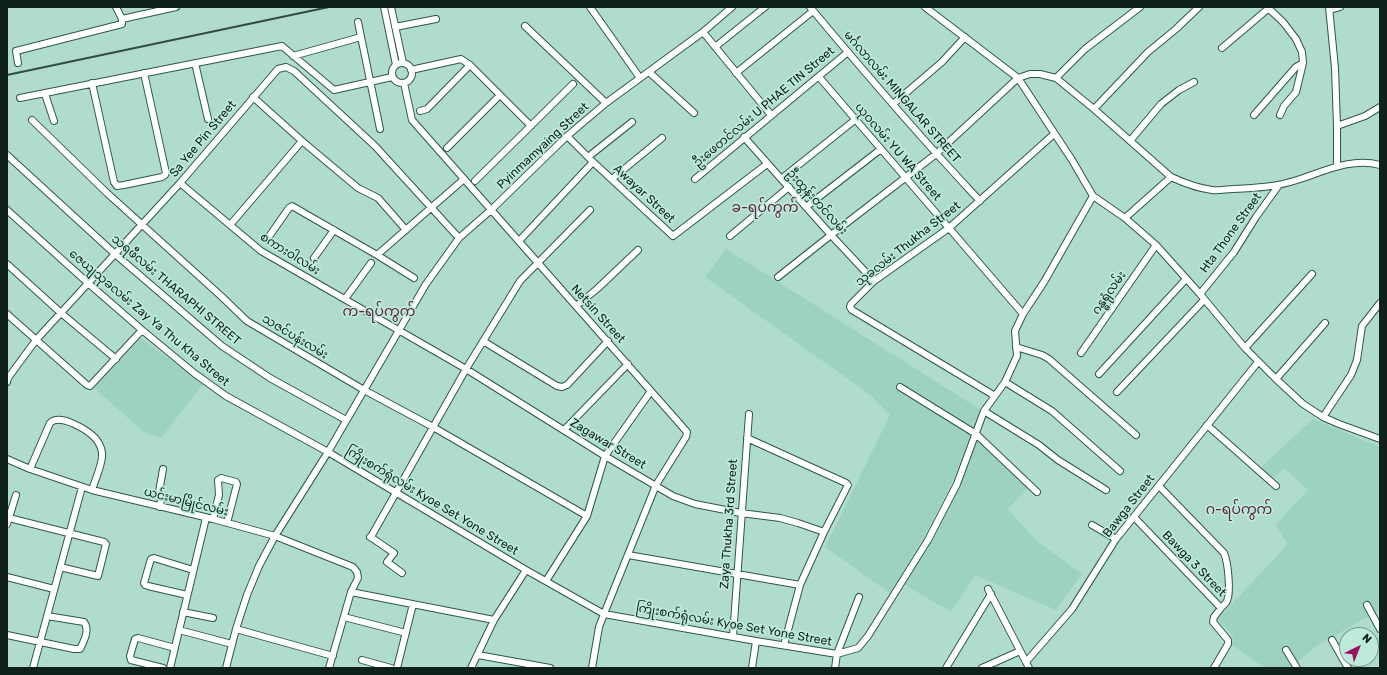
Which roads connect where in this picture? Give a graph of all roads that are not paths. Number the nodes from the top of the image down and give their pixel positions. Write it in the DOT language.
graph roads {
  1 [pos="116,7"];
  2 [pos="176,7"];
  3 [pos="384,7"];
  4 [pos="391,7"];
  5 [pos="590,7"];
  6 [pos="732,7"];
  7 [pos="765,7"];
  8 [pos="925,7"];
  9 [pos="1140,7"];
  10 [pos="1199,7"];
  11 [pos="1340,7"];
  12 [pos="1268,8"];
  13 [pos="812,9"];
  14 [pos="1329,9"];
  15 [pos="122,18"];
  16 [pos="436,19"];
  17 [pos="358,22"];
  18 [pos="525,26"];
  19 [pos="395,27"];
  20 [pos="703,32"];
  21 [pos="361,37"];
  22 [pos="965,37"];
  23 [pos="715,47"];
  24 [pos="1222,48"];
  25 [pos="848,52"];
  26 [pos="294,56"];
  27 [pos="18,63"];
  28 [pos="195,63"];
  29 [pos="1303,63"];
  30 [pos="400,64"];
  31 [pos="470,65"];
  32 [pos="411,70"];
  33 [pos="648,72"];
  34 [pos="144,73"];
  35 [pos="736,73"];
  36 [pos="392,76"];
  37 [pos="819,77"];
  38 [pos="640,78"];
  39 [pos="1018,78"];
  40 [pos="1056,78"];
  41 [pos="370,82"];
  42 [pos="1194,82"];
  43 [pos="92,83"];
  44 [pos="404,83"];
  45 [pos="574,84"];
  46 [pos="45,94"];
  47 [pos="500,95"];
  48 [pos="253,97"];
  49 [pos="20,98"];
  50 [pos="606,103"];
  51 [pos="893,104"];
  52 [pos="1380,107"];
  53 [pos="1094,109"];
  54 [pos="420,111"];
  55 [pos="694,113"];
  56 [pos="771,115"];
  57 [pos="1254,115"];
  58 [pos="1280,115"];
  59 [pos="208,119"];
  60 [pos="856,119"];
  61 [pos="32,120"];
  62 [pos="54,121"];
  63 [pos="632,122"];
  64 [pos="531,126"];
  65 [pos="1337,126"];
  66 [pos="380,129"];
  67 [pos="1054,134"];
  68 [pos="567,136"];
  69 [pos="744,137"];
  70 [pos="662,138"];
  71 [pos="302,141"];
  72 [pos="1130,141"];
  73 [pos="447,148"];
  74 [pos="881,149"];
  75 [pos="936,154"];
  76 [pos="7,155"];
  77 [pos="588,157"];
  78 [pos="593,162"];
  79 [pos="767,164"];
  80 [pos="1380,165"];
  81 [pos="1337,166"];
  82 [pos="906,177"];
  83 [pos="1171,177"];
  84 [pos="781,178"];
  85 [pos="464,179"];
  86 [pos="612,179"];
  87 [pos="695,179"];
  88 [pos="475,181"];
  89 [pos="180,183"];
  90 [pos="1279,184"];
  91 [pos="789,188"];
  92 [pos="1093,196"];
  93 [pos="980,201"];
  94 [pos="432,207"];
  95 [pos="806,207"];
  96 [pos="7,210"];
  97 [pos="492,210"];
  98 [pos="590,210"];
  99 [pos="1125,218"];
  100 [pos="143,225"];
  101 [pos="230,225"];
  102 [pos="949,228"];
  103 [pos="334,230"];
  104 [pos="406,230"];
  105 [pos="831,235"];
  106 [pos="730,236"];
  107 [pos="268,238"];
  108 [pos="459,238"];
  109 [pos="519,241"];
  110 [pos="1156,245"];
  111 [pos="638,250"];
  112 [pos="116,254"];
  113 [pos="377,255"];
  114 [pos="314,258"];
  115 [pos="371,263"];
  116 [pos="538,263"];
  117 [pos="7,264"];
  118 [pos="1312,274"];
  119 [pos="414,278"];
  120 [pos="778,278"];
  121 [pos="1186,279"];
  122 [pos="874,281"];
  123 [pos="88,283"];
  124 [pos="1200,294"];
  125 [pos="345,299"];
  126 [pos="1204,300"];
  127 [pos="1380,303"];
  128 [pos="576,306"];
  129 [pos="61,313"];
  130 [pos="7,314"];
  131 [pos="1023,314"];
  132 [pos="1325,323"];
  133 [pos="142,330"];
  134 [pos="398,330"];
  135 [pos="36,340"];
  136 [pos="483,341"];
  137 [pos="608,341"];
  138 [pos="1016,347"];
  139 [pos="1245,348"];
  140 [pos="1081,353"];
  141 [pos="116,359"];
  142 [pos="1258,362"];
  143 [pos="628,364"];
  144 [pos="466,369"];
  145 [pos="1099,374"];
  146 [pos="7,379"];
  147 [pos="1276,379"];
  148 [pos="1005,382"];
  149 [pos="900,387"];
  150 [pos="364,390"];
  151 [pos="651,391"];
  152 [pos="1117,392"];
  153 [pos="995,396"];
  154 [pos="984,411"];
  155 [pos="749,414"];
  156 [pos="1323,417"];
  157 [pos="346,420"];
  158 [pos="1207,425"];
  159 [pos="433,427"];
  160 [pos="564,430"];
  161 [pos="976,434"];
  162 [pos="1136,435"];
  163 [pos="747,438"];
  164 [pos="1379,438"];
  165 [pos="328,452"];
  166 [pos="605,456"];
  167 [pos="7,459"];
  168 [pos="30,469"];
  169 [pos="163,469"];
  170 [pos="1120,470"];
  171 [pos="656,485"];
  172 [pos="1158,486"];
  173 [pos="1276,486"];
  174 [pos="82,487"];
  175 [pos="92,490"];
  176 [pos="1106,490"];
  177 [pos="1037,492"];
  178 [pos="395,493"];
  179 [pos="16,495"];
  180 [pos="160,507"];
  181 [pos="741,513"];
  182 [pos="587,516"];
  183 [pos="1134,517"];
  184 [pos="206,518"];
  185 [pos="212,519"];
  186 [pos="8,521"];
  187 [pos="226,523"];
  188 [pos="1092,525"];
  189 [pos="824,532"];
  190 [pos="69,534"];
  191 [pos="275,536"];
  192 [pos="1116,539"];
  193 [pos="628,555"];
  194 [pos="60,567"];
  195 [pos="194,570"];
  196 [pos="526,570"];
  197 [pos="402,574"];
  198 [pos="737,575"];
  199 [pos="7,577"];
  200 [pos="546,581"];
  201 [pos="800,585"];
  202 [pos="54,589"];
  203 [pos="350,592"];
  204 [pos="187,595"];
  205 [pos="859,597"];
  206 [pos="413,604"];
  207 [pos="1367,605"];
  208 [pos="1221,608"];
  209 [pos="183,612"];
  210 [pos="604,614"];
  211 [pos="47,616"];
  212 [pos="344,617"];
  213 [pos="213,618"];
  214 [pos="494,620"];
  215 [pos="236,629"];
  216 [pos="1380,629"];
  217 [pos="179,630"];
  218 [pos="406,633"];
  219 [pos="7,635"];
  220 [pos="733,636"];
  221 [pos="1332,640"];
  222 [pos="756,641"];
  223 [pos="40,642"];
  224 [pos="232,644"];
  225 [pos="784,645"];
  226 [pos="175,648"];
  227 [pos="1286,650"];
  228 [pos="1020,651"];
  229 [pos="837,654"];
  230 [pos="478,655"];
  231 [pos="333,656"];
  232 [pos="362,660"];
  233 [pos="1027,665"];
  234 [pos="34,668"];
  235 [pos="163,668"];
  236 [pos="170,668"];
  237 [pos="226,668"];
  238 [pos="329,668"];
  239 [pos="388,668"];
  240 [pos="397,668"];
  241 [pos="472,668"];
  242 [pos="550,668"];
  243 [pos="592,668"];
  244 [pos="752,668"];
  245 [pos="835,668"];
  246 [pos="946,668"];
  247 [pos="982,668"];
  248 [pos="1214,668"];
  249 [pos="1297,668"];
  250 [pos="1348,668"];
  1 -- 15 [label="street"];
  2 -- 15 [label="street"];
  3 -- 30 [label="street"];
  4 -- 19 [label="street"];
  5 -- 38 [label="street"];
  6 -- 20 [label="street, Pyinmamyaing Street"];
  7 -- 23 [label="street"];
  8 -- 22 [label="street"];
  9 -- 40 [label="street"];
  10 -- 53 [label="street"];
  11 -- 14 [label="street"];
  12 -- 24 [label="street"];
  12 -- 29 [label="street"];
  13 -- 25 [label="street, မင်္ဂလာလမ်း MINGALAR STREET"];
  13 -- 35 [label="street"];
  14 -- 65 [label="street"];
  15 -- 27 [label="street"];
  16 -- 19 [label="street"];
  17 -- 21 [label="street"];
  18 -- 50 [label="street"];
  19 -- 30 [label="street"];
  20 -- 23 [label="street"];
  20 -- 33 [label="street, Pyinmamyaing Street"];
  21 -- 26 [label="street"];
  21 -- 41 [label="street"];
  22 -- 39 [label="street"];
  22 -- 51 [label="street"];
  23 -- 35 [label="street"];
  25 -- 37 [label="street, ဦးဖေတင်လမ်း U PHAE TIN Street"];
  25 -- 51 [label="street, မင်္ဂလာလမ်း MINGALAR STREET"];
  26 -- 28 [label="street"];
  26 -- 41 [label="street"];
  28 -- 34 [label="street"];
  28 -- 59 [label="street"];
  29 -- 57 [label="street"];
  29 -- 58 [label="street"];
  30 -- 32 [label="street"];
  30 -- 36 [label="street"];
  31 -- 32 [label="street"];
  31 -- 47 [label="street"];
  31 -- 54 [label="street"];
  32 -- 44 [label="street"];
  33 -- 38 [label="street, Pyinmamyaing Street"];
  33 -- 55 [label="street"];
  34 -- 43 [label="street"];
  34 -- 43 [label="street"];
  35 -- 56 [label="street"];
  36 -- 41 [label="street"];
  36 -- 44 [label="street"];
  37 -- 56 [label="street, ဦးဖေတင်လမ်း U PHAE TIN Street"];
  37 -- 60 [label="street, ယုဝလမ်း YU WA Street"];
  38 -- 50 [label="street, Pyinmamyaing Street"];
  39 -- 40 [label="street"];
  39 -- 67 [label="street"];
  39 -- 75 [label="street"];
  40 -- 53 [label="street"];
  41 -- 66 [label="street"];
  42 -- 72 [label="street"];
  43 -- 46 [label="street"];
  44 -- 85 [label="street, Netsin Street"];
  45 -- 64 [label="street"];
  46 -- 49 [label="street"];
  46 -- 62 [label="street"];
  47 -- 64 [label="street"];
  47 -- 73 [label="street"];
  48 -- 71 [label="street"];
  48 -- 89 [label="street, Sa Yee Pin Street"];
  48 -- 94 [label="street, Sa Yee Pin Street"];
  50 -- 68 [label="street, Pyinmamyaing Street"];
  51 -- 75 [label="street, မင်္ဂလာလမ်း MINGALAR STREET"];
  52 -- 65 [label="street"];
  53 -- 72 [label="street"];
  56 -- 69 [label="street, ဦးဖေတင်လမ်း U PHAE TIN Street"];
  60 -- 74 [label="street, ယုဝလမ်း YU WA Street"];
  60 -- 84 [label="street"];
  61 -- 100 [label="street, သဇင်ပန်းလမ်း"];
  63 -- 77 [label="street"];
  64 -- 88 [label="street"];
  65 -- 81 [label="street"];
  67 -- 92 [label="street"];
  67 -- 93 [label="street, သုခလမ်း Thukha Street"];
  68 -- 77 [label="street, Awayar Street"];
  68 -- 97 [label="street, Pyinmamyaing Street"];
  69 -- 79 [label="street, ဦးထွန်းတင်လမ်း"];
  69 -- 87 [label="street, ဦးဖေတင်လမ်း U PHAE TIN Street"];
  70 -- 86 [label="street"];
  71 -- 101 [label="street"];
  71 -- 104 [label="street"];
  72 -- 83 [label="street"];
  74 -- 82 [label="street, ယုဝလမ်း YU WA Street"];
  74 -- 95 [label="street"];
  75 -- 82 [label="street"];
  75 -- 93 [label="street, မင်္ဂလာလမ်း MINGALAR STREET"];
  76 -- 112 [label="street, သရဖီလမ်း THARAPHI STREET"];
  77 -- 78 [label="street, Awayar Street"];
  78 -- 86 [label="street, Awayar Street"];
  78 -- 109 [label="street"];
  79 -- 84 [label="street, ဦးထွန်းတင်လမ်း"];
  79 -- 86 [label="street, Awayar Street"];
  80 -- 81 [label="street"];
  81 -- 90 [label="street"];
  82 -- 102 [label="street, ယုဝလမ်း YU WA Street"];
  82 -- 105 [label="street"];
  83 -- 90 [label="street"];
  83 -- 99 [label="street"];
  84 -- 91 [label="street, ဦးထွန်းတင်လမ်း"];
  85 -- 94 [label="street"];
  85 -- 97 [label="street, Netsin Street"];
  89 -- 100 [label="street, Sa Yee Pin Street"];
  89 -- 101 [label="street, စကားဝါလမ်း"];
  90 -- 124 [label="street, Hta Thone Street"];
  91 -- 95 [label="street, ဦးထွန်းတင်လမ်း"];
  91 -- 106 [label="street"];
  92 -- 99 [label="street"];
  92 -- 131 [label="street, ကြိုးစက်ရုံလမ်း Kyoe Set Yone Street"];
  93 -- 102 [label="street, သုခလမ်း Thukha Street"];
  94 -- 104 [label="street"];
  94 -- 108 [label="street, Sa Yee Pin Street"];
  95 -- 105 [label="street, ဦးထွန်းတင်လမ်း"];
  96 -- 123 [label="street, ဇေယျသုခလမ်း Zay Ya Thu Kha Street"];
  97 -- 108 [label="street, Pyinmamyaing Street"];
  97 -- 109 [label="street, Netsin Street"];
  98 -- 116 [label="street"];
  99 -- 110 [label="street"];
  100 -- 112 [label="street, Sa Yee Pin Street"];
  100 -- 150 [label="street, သဇင်ပန်းလမ်း"];
  101 -- 125 [label="street, စကားဝါလမ်း"];
  102 -- 122 [label="street, သုခလမ်း Thukha Street"];
  102 -- 131 [label="street, ယုဝလမ်း YU WA Street"];
  103 -- 107 [label="street"];
  103 -- 113 [label="street"];
  103 -- 114 [label="street"];
  104 -- 113 [label="street"];
  105 -- 120 [label="street"];
  105 -- 122 [label="street, ဦးထွန်းတင်လမ်း"];
  108 -- 134 [label="street, Pyinmamyaing Street"];
  109 -- 116 [label="street, Netsin Street"];
  110 -- 121 [label="street"];
  110 -- 140 [label="street, ဂန္ဓရုံလမ်း"];
  111 -- 128 [label="street"];
  112 -- 123 [label="street, Sa Yee Pin Street"];
  112 -- 157 [label="street, သရဖီလမ်း THARAPHI STREET"];
  113 -- 119 [label="street"];
  115 -- 125 [label="street"];
  116 -- 128 [label="street, Netsin Street"];
  116 -- 136 [label="street"];
  117 -- 129 [label="street"];
  118 -- 139 [label="street"];
  121 -- 124 [label="street"];
  121 -- 145 [label="street"];
  122 -- 153 [label="street, သုခလမ်း Thukha Street"];
  123 -- 129 [label="street, Sa Yee Pin Street"];
  123 -- 133 [label="street, ဇေယျသုခလမ်း Zay Ya Thu Kha Street"];
  124 -- 126 [label="street"];
  125 -- 134 [label="street, စကားဝါလမ်း"];
  126 -- 139 [label="street"];
  126 -- 152 [label="street"];
  127 -- 156 [label="street"];
  128 -- 137 [label="street, Netsin Street"];
  129 -- 135 [label="street, Sa Yee Pin Street"];
  129 -- 141 [label="street"];
  130 -- 135 [label="street"];
  131 -- 138 [label="street, ကြိုးစက်ရုံလမ်း Kyoe Set Yone Street"];
  132 -- 147 [label="street"];
  133 -- 141 [label="street"];
  133 -- 165 [label="street, ဇေယျသုခလမ်း Zay Ya Thu Kha Street"];
  134 -- 144 [label="street, Zagawar Street"];
  134 -- 150 [label="street, Pyinmamyaing Street"];
  135 -- 141 [label="street"];
  135 -- 146 [label="street, Sa Yee Pin Street"];
  136 -- 137 [label="street"];
  136 -- 144 [label="street"];
  137 -- 143 [label="street, Netsin Street"];
  138 -- 148 [label="street, ကြိုးစက်ရုံလမ်း Kyoe Set Yone Street"];
  138 -- 162 [label="street"];
  139 -- 142 [label="street"];
  142 -- 147 [label="street"];
  142 -- 158 [label="street, Bawga Street"];
  143 -- 151 [label="street, Netsin Street"];
  143 -- 160 [label="street"];
  144 -- 159 [label="street"];
  144 -- 160 [label="street, Zagawar Street"];
  147 -- 156 [label="street"];
  148 -- 153 [label="street, ကြိုးစက်ရုံလမ်း Kyoe Set Yone Street"];
  148 -- 170 [label="street"];
  149 -- 161 [label="street"];
  150 -- 157 [label="street, Pyinmamyaing Street"];
  150 -- 159 [label="street, သဇင်ပန်းလမ်း"];
  151 -- 166 [label="street"];
  151 -- 171 [label="street, Netsin Street"];
  153 -- 154 [label="street, ကြိုးစက်ရုံလမ်း Kyoe Set Yone Street"];
  154 -- 161 [label="street, ကြိုးစက်ရုံလမ်း Kyoe Set Yone Street"];
  154 -- 176 [label="street"];
  155 -- 163 [label="street, Zaya Thukha 3rd Street"];
  156 -- 164 [label="street"];
  157 -- 165 [label="street, Pyinmamyaing Street"];
  158 -- 172 [label="street, Bawga Street"];
  158 -- 173 [label="street"];
  159 -- 178 [label="street"];
  159 -- 182 [label="street, သဇင်ပန်းလမ်း"];
  160 -- 166 [label="street, Zagawar Street"];
  161 -- 177 [label="street"];
  161 -- 229 [label="street, ကြိုးစက်ရုံလမ်း Kyoe Set Yone Street"];
  163 -- 181 [label="street, Zaya Thukha 3rd Street"];
  163 -- 189 [label="street"];
  165 -- 178 [label="street, ကြိုးစက်ရုံလမ်း Kyoe Set Yone Street"];
  165 -- 191 [label="street, Pyinmamyaing Street"];
  166 -- 171 [label="street, Zagawar Street"];
  166 -- 182 [label="street"];
  167 -- 168 [label="street, ယင်းမာမြိုင်လမ်း"];
  168 -- 174 [label="street, ယင်းမာမြိုင်လမ်း"];
  168 -- 175 [label="street"];
  169 -- 180 [label="street"];
  171 -- 181 [label="street, Zagawar Street"];
  171 -- 193 [label="street"];
  172 -- 183 [label="street, Bawga Street"];
  172 -- 208 [label="street"];
  174 -- 175 [label="street, ယင်းမာမြိုင်လမ်း"];
  174 -- 190 [label="street"];
  175 -- 180 [label="street, ယင်းမာမြိုင်လမ်း"];
  178 -- 196 [label="street, ကြိုးစက်ရုံလမ်း Kyoe Set Yone Street"];
  178 -- 197 [label="street"];
  179 -- 186 [label="street"];
  180 -- 184 [label="street, ယင်းမာမြိုင်လမ်း"];
  181 -- 189 [label="street, Zagawar Street"];
  181 -- 198 [label="street, Zaya Thukha 3rd Street"];
  182 -- 200 [label="street"];
  183 -- 192 [label="street, Bawga Street"];
  183 -- 208 [label="street, Bawga 3 Street"];
  184 -- 185 [label="street, ယင်းမာမြိုင်လမ်း"];
  184 -- 195 [label="street"];
  185 -- 187 [label="street, ယင်းမာမြိုင်လမ်း"];
  185 -- 187 [label="street"];
  186 -- 190 [label="street"];
  187 -- 191 [label="street, ယင်းမာမြိုင်လမ်း"];
  188 -- 192 [label="street"];
  189 -- 201 [label="street"];
  190 -- 194 [label="street"];
  190 -- 194 [label="street"];
  191 -- 203 [label="street, ယင်းမာမြိုင်လမ်း"];
  191 -- 215 [label="street, Pyinmamyaing Street"];
  192 -- 233 [label="street, Bawga Street"];
  193 -- 198 [label="street"];
  193 -- 210 [label="street"];
  194 -- 202 [label="street"];
  195 -- 204 [label="street"];
  195 -- 204 [label="street"];
  196 -- 200 [label="street, ကြိုးစက်ရုံလမ်း Kyoe Set Yone Street"];
  196 -- 214 [label="street"];
  198 -- 201 [label="street"];
  198 -- 220 [label="street, Zaya Thukha 3rd Street"];
  199 -- 202 [label="street"];
  200 -- 210 [label="street, ကြိုးစက်ရုံလမ်း Kyoe Set Yone Street"];
  201 -- 225 [label="street"];
  202 -- 211 [label="street"];
  203 -- 206 [label="street"];
  203 -- 212 [label="street"];
  204 -- 209 [label="street"];
  205 -- 229 [label="street"];
  206 -- 214 [label="street"];
  206 -- 218 [label="street"];
  207 -- 216 [label="street"];
  208 -- 248 [label="street, Bawga 3 Street"];
  209 -- 213 [label="street"];
  209 -- 217 [label="street"];
  210 -- 220 [label="street, ကြိုးစက်ရုံလမ်း Kyoe Set Yone Street"];
  210 -- 243 [label="street"];
  211 -- 223 [label="street"];
  211 -- 223 [label="street"];
  212 -- 218 [label="street"];
  212 -- 231 [label="street"];
  214 -- 230 [label="street"];
  215 -- 224 [label="street, Pyinmamyaing Street"];
  215 -- 231 [label="street"];
  217 -- 224 [label="street"];
  217 -- 226 [label="street"];
  218 -- 240 [label="street"];
  219 -- 223 [label="street"];
  220 -- 222 [label="street, ကြိုးစက်ရုံလမ်း Kyoe Set Yone Street"];
  221 -- 250 [label="street"];
  222 -- 225 [label="street, ကြိုးစက်ရုံလမ်း Kyoe Set Yone Street"];
  222 -- 244 [label="street"];
  223 -- 234 [label="street"];
  224 -- 237 [label="street, Pyinmamyaing Street"];
  225 -- 229 [label="street, ကြိုးစက်ရုံလမ်း Kyoe Set Yone Street"];
  226 -- 235 [label="street"];
  226 -- 236 [label="street"];
  227 -- 249 [label="street"];
  228 -- 233 [label="street"];
  228 -- 246 [label="street"];
  228 -- 247 [label="street"];
  229 -- 245 [label="street"];
  230 -- 241 [label="street"];
  230 -- 242 [label="street"];
  231 -- 238 [label="street"];
  232 -- 239 [label="street"];
}
